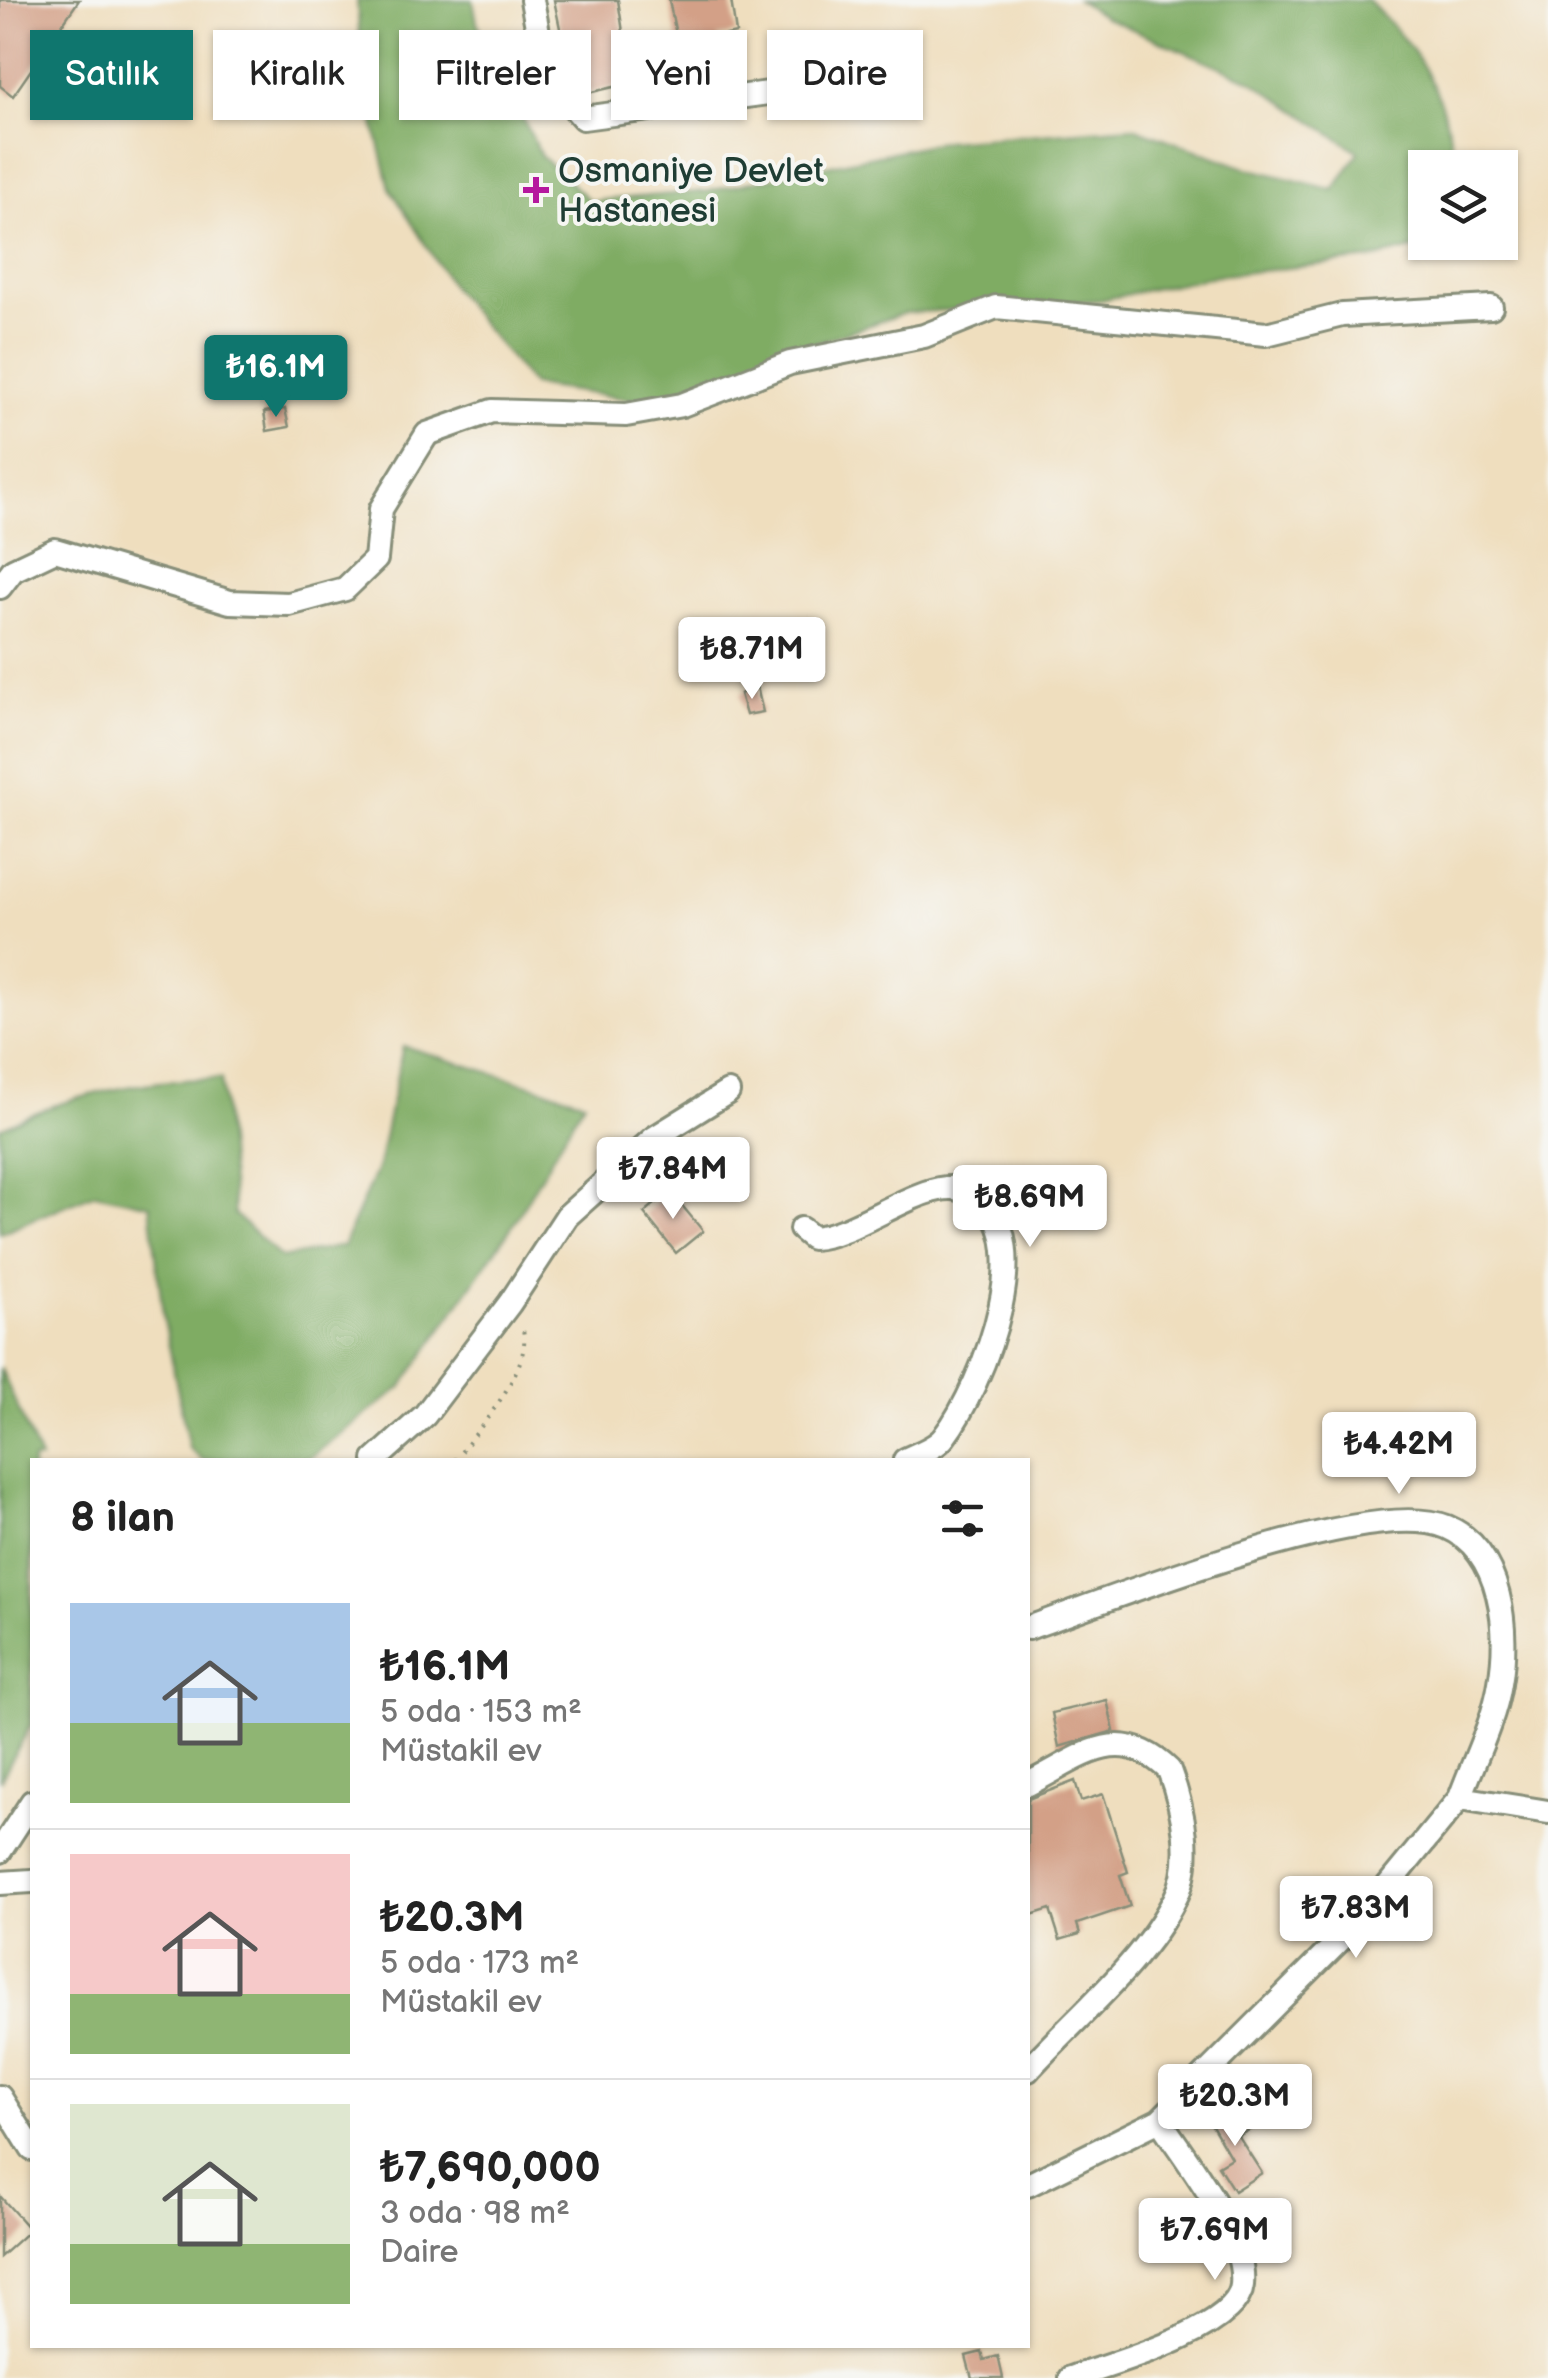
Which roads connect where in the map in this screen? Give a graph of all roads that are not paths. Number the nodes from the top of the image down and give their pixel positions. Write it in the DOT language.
graph roads {
  1 [pos="532,0"];
  2 [pos="767,93"];
  3 [pos="1491,307"];
  4 [pos="0,587"];
  5 [pos="728,1092"];
  6 [pos="801,1230"];
  7 [pos="377,1458"];
  8 [pos="908,1458"];
  9 [pos="1030,1627"];
  10 [pos="1030,1783"];
  11 [pos="1460,1798"];
  12 [pos="30,1805"];
  13 [pos="1548,1812"];
  14 [pos="0,1850"];
  15 [pos="30,1881"];
  16 [pos="0,1883"];
  17 [pos="1030,2068"];
  18 [pos="0,2097"];
  19 [pos="1160,2120"];
  20 [pos="0,2128"];
  21 [pos="29,2145"];
  22 [pos="1030,2184"];
  23 [pos="1071,2378"];
  1 -- 2 [label="street"];
  3 -- 4 [label="street"];
  5 -- 7 [label="street"];
  6 -- 8 [label="street"];
  9 -- 11 [label="street"];
  10 -- 17 [label="street"];
  11 -- 13 [label="street"];
  11 -- 19 [label="street"];
  12 -- 14 [label="street"];
  15 -- 16 [label="street"];
  18 -- 21 [label="street"];
  19 -- 22 [label="street"];
  19 -- 23 [label="street"];
  20 -- 21 [label="street"];
}
